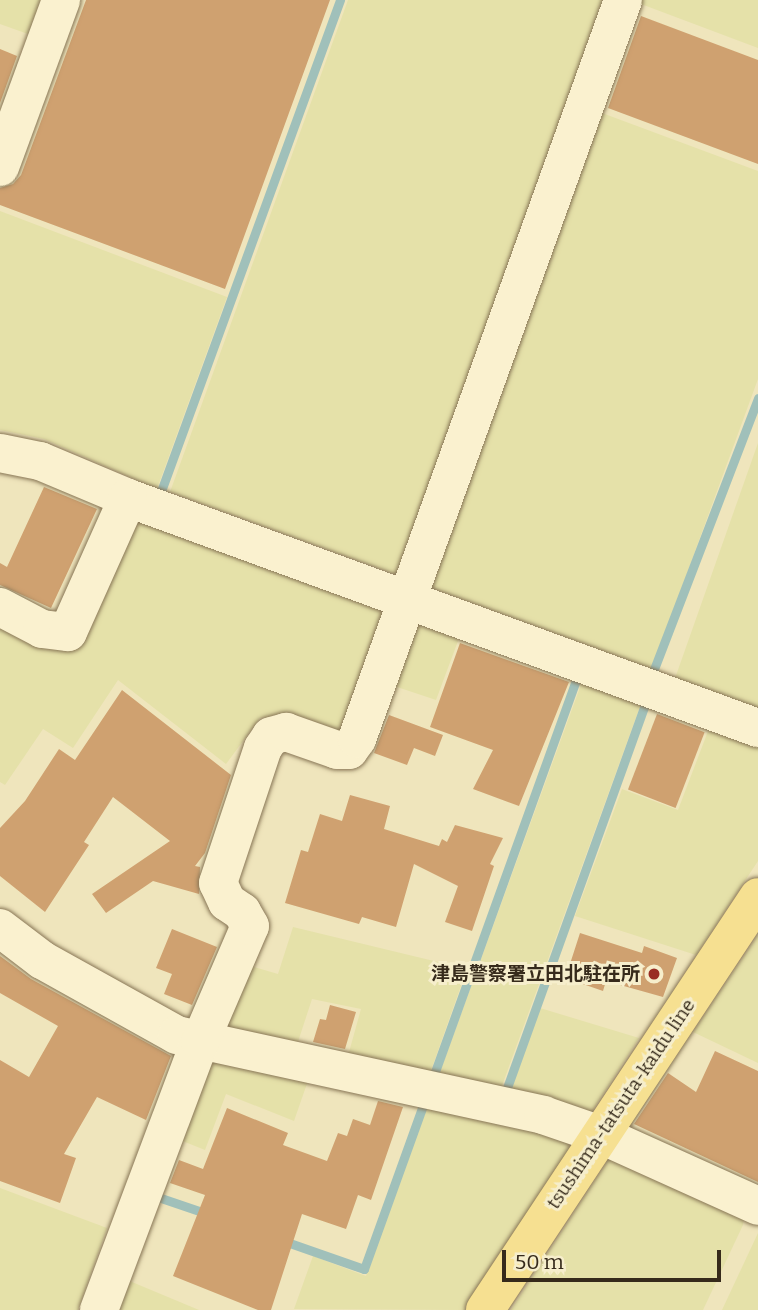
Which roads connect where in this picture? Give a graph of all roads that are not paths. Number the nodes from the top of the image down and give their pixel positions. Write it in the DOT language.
graph roads {
  1 [pos="61,0"];
  2 [pos="623,0"];
  3 [pos="0,167"];
  4 [pos="0,453"];
  5 [pos="128,498"];
  6 [pos="404,600"];
  7 [pos="0,607"];
  8 [pos="758,728"];
  9 [pos="758,897"];
  10 [pos="0,928"];
  11 [pos="200,1042"];
  12 [pos="601,1135"];
  13 [pos="758,1206"];
  14 [pos="99,1310"];
  15 [pos="485,1310"];
  1 -- 3 [label="street"];
  2 -- 6 [label="street"];
  4 -- 5 [label="street"];
  5 -- 6 [label="street"];
  5 -- 7 [label="street"];
  6 -- 8 [label="street"];
  6 -- 11 [label="street"];
  9 -- 12 [label="main road, tsushima-tatsuta-kaidu line"];
  10 -- 11 [label="street"];
  11 -- 12 [label="street"];
  11 -- 14 [label="street"];
  12 -- 13 [label="street"];
  12 -- 15 [label="main road, tsushima-tatsuta-kaidu line"];
}
